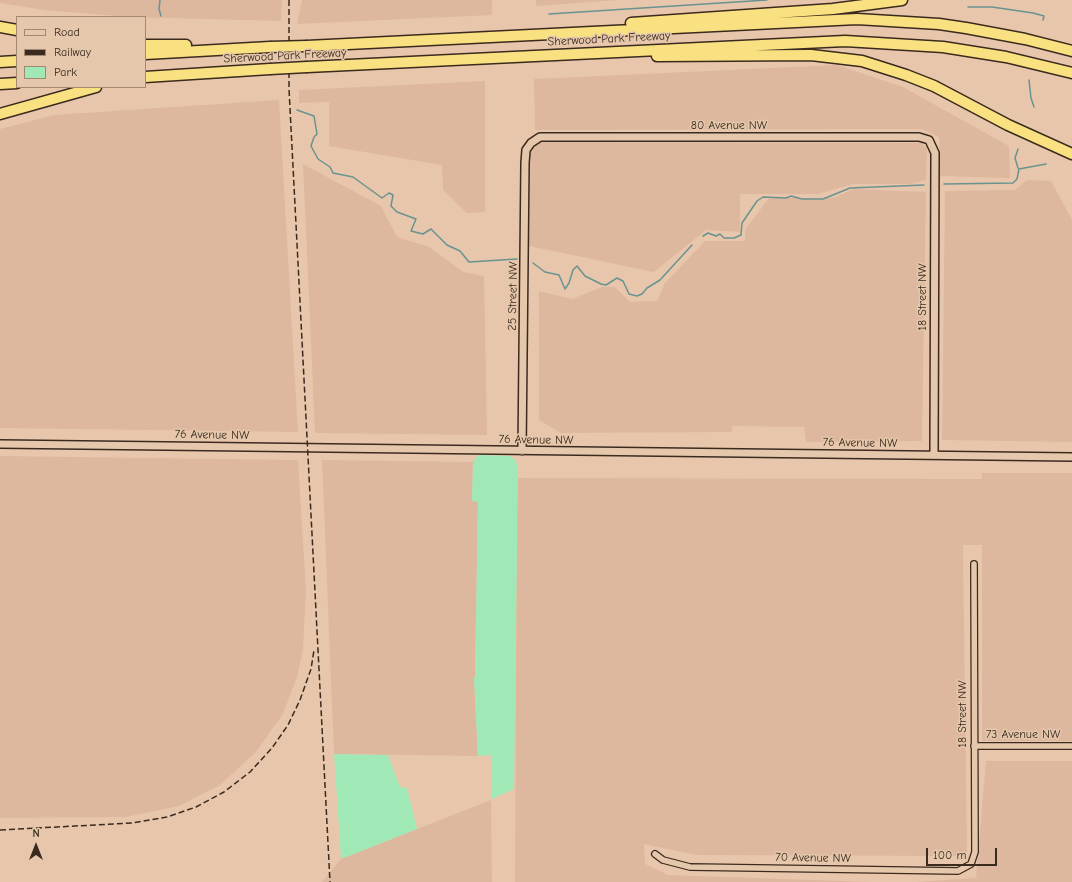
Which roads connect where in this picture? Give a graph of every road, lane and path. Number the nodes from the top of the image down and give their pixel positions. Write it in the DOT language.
graph roads {
  1 [pos="902,0"];
  2 [pos="0,27"];
  3 [pos="16,30"];
  4 [pos="482,37"];
  5 [pos="146,45"];
  6 [pos="252,48"];
  7 [pos="1072,51"];
  8 [pos="589,53"];
  9 [pos="146,54"];
  10 [pos="16,61"];
  11 [pos="0,62"];
  12 [pos="1072,73"];
  13 [pos="146,77"];
  14 [pos="16,83"];
  15 [pos="0,84"];
  16 [pos="92,88"];
  17 [pos="0,114"];
  18 [pos="1038,139"];
  19 [pos="929,140"];
  20 [pos="531,143"];
  21 [pos="1072,146"];
  22 [pos="1072,154"];
  23 [pos="0,444"];
  24 [pos="522,451"];
  25 [pos="934,455"];
  26 [pos="1072,457"];
  27 [pos="974,564"];
  28 [pos="974,746"];
  29 [pos="1072,746"];
  30 [pos="655,854"];
  31 [pos="971,864"];
  1 -- 4 [label="highway"];
  2 -- 3 [label="highway"];
  4 -- 6 [label="highway, Sherwood Park Freeway, bridge"];
  4 -- 7 [label="highway, Sherwood Park Freeway"];
  5 -- 6 [label="highway"];
  6 -- 9 [label="highway, Sherwood Park Freeway"];
  8 -- 12 [label="highway, Sherwood Park Freeway"];
  8 -- 13 [label="highway, Sherwood Park Freeway, bridge"];
  8 -- 18 [label="highway"];
  10 -- 11 [label="highway"];
  14 -- 15 [label="highway"];
  16 -- 17 [label="highway"];
  18 -- 21 [label="highway"];
  18 -- 22 [label="highway"];
  19 -- 20 [label="street, 80 Avenue NW"];
  19 -- 25 [label="street, 18 Street NW"];
  20 -- 24 [label="street, 25 Street NW"];
  23 -- 24 [label="street, 76 Avenue NW"];
  24 -- 25 [label="street, 76 Avenue NW"];
  25 -- 26 [label="street, 76 Avenue NW"];
  27 -- 28 [label="street, 18 Street NW"];
  28 -- 29 [label="street, 73 Avenue NW"];
  28 -- 31 [label="street, 18 Street NW"];
  30 -- 31 [label="street, 70 Avenue NW"];
}
